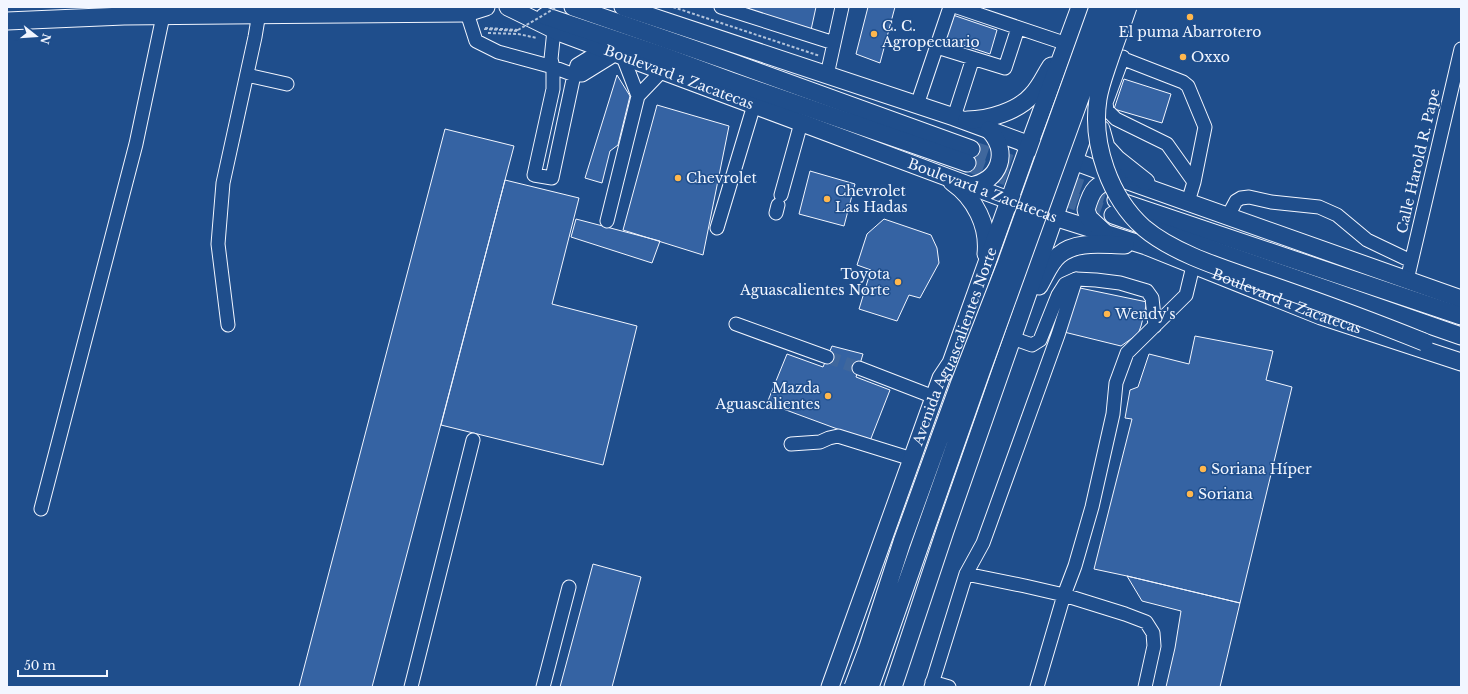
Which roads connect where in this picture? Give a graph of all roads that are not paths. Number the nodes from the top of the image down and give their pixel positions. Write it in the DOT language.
graph roads {
  1 [pos="76,7"];
  2 [pos="486,7"];
  3 [pos="508,7"];
  4 [pos="514,7"];
  5 [pos="573,7"];
  6 [pos="623,7"];
  7 [pos="722,7"];
  8 [pos="842,7"];
  9 [pos="950,7"];
  10 [pos="957,7"];
  11 [pos="1080,7"];
  12 [pos="1098,7"];
  13 [pos="1125,8"];
  14 [pos="259,11"];
  15 [pos="316,11"];
  16 [pos="467,13"];
  17 [pos="124,16"];
  18 [pos="163,16"];
  19 [pos="7,21"];
  20 [pos="1018,28"];
  21 [pos="558,32"];
  22 [pos="1066,44"];
  23 [pos="937,46"];
  24 [pos="1461,49"];
  25 [pos="614,53"];
  26 [pos="1117,56"];
  27 [pos="831,57"];
  28 [pos="973,58"];
  29 [pos="553,68"];
  30 [pos="662,71"];
  31 [pos="247,75"];
  32 [pos="574,76"];
  33 [pos="287,84"];
  34 [pos="1097,95"];
  35 [pos="638,96"];
  36 [pos="754,105"];
  37 [pos="917,105"];
  38 [pos="958,119"];
  39 [pos="801,123"];
  40 [pos="989,130"];
  41 [pos="1029,145"];
  42 [pos="1074,162"];
  43 [pos="936,173"];
  44 [pos="1117,177"];
  45 [pos="1194,182"];
  46 [pos="970,186"];
  47 [pos="1157,191"];
  48 [pos="1009,200"];
  49 [pos="1188,202"];
  50 [pos="778,204"];
  51 [pos="1228,216"];
  52 [pos="1054,217"];
  53 [pos="607,221"];
  54 [pos="717,228"];
  55 [pos="1105,233"];
  56 [pos="993,245"];
  57 [pos="1146,246"];
  58 [pos="1039,261"];
  59 [pos="1411,261"];
  60 [pos="1193,266"];
  61 [pos="984,267"];
  62 [pos="1076,279"];
  63 [pos="1407,280"];
  64 [pos="1461,299"];
  65 [pos="1023,309"];
  66 [pos="1461,316"];
  67 [pos="736,324"];
  68 [pos="228,325"];
  69 [pos="1155,326"];
  70 [pos="1461,336"];
  71 [pos="1011,341"];
  72 [pos="827,356"];
  73 [pos="1444,356"];
  74 [pos="1461,362"];
  75 [pos="951,363"];
  76 [pos="859,368"];
  77 [pos="934,397"];
  78 [pos="473,440"];
  79 [pos="791,444"];
  80 [pos="976,444"];
  81 [pos="912,459"];
  82 [pos="41,509"];
  83 [pos="966,574"];
  84 [pos="569,587"];
  85 [pos="1064,595"];
  86 [pos="875,650"];
  87 [pos="931,685"];
  88 [pos="411,687"];
  89 [pos="543,687"];
  90 [pos="830,687"];
  91 [pos="853,687"];
  92 [pos="870,687"];
  93 [pos="893,687"];
  94 [pos="900,687"];
  95 [pos="949,687"];
  96 [pos="1037,687"];
  97 [pos="1145,687"];
  1 -- 17 [label="main road"];
  2 -- 16 [label="main road"];
  3 -- 21 [label="main road, Boulevard a Zacatecas"];
  4 -- 5 [label="main road, Boulevard a Zacatecas"];
  6 -- 27 [label="main road"];
  7 -- 27 [label="street"];
  8 -- 27 [label="street"];
  9 -- 23 [label="street"];
  10 -- 20 [label="street"];
  11 -- 22 [label="main road, Avenida Aguascalientes Norte"];
  12 -- 86 [label="main road, Avenida Aguascalientes Norte, bridge"];
  13 -- 26 [label="main road"];
  13 -- 73 [label="main road, bridge"];
  13 -- 86 [label="main road, Avenida Aguascalientes Norte, bridge"];
  14 -- 15 [label="main road"];
  14 -- 18 [label="main road"];
  14 -- 31 [label="street"];
  15 -- 16 [label="main road"];
  16 -- 29 [label="street"];
  17 -- 18 [label="main road"];
  17 -- 19 [label="main road"];
  18 -- 82 [label="street"];
  20 -- 22 [label="street"];
  20 -- 28 [label="street"];
  21 -- 25 [label="main road, Boulevard a Zacatecas"];
  21 -- 29 [label="street"];
  22 -- 38 [label="main road"];
  22 -- 41 [label="main road, Avenida Aguascalientes Norte"];
  23 -- 28 [label="street"];
  23 -- 37 [label="street"];
  24 -- 59 [label="street, Calle Harold R. Pape"];
  25 -- 30 [label="main road, Boulevard a Zacatecas"];
  25 -- 32 [label="street"];
  25 -- 35 [label="street"];
  26 -- 34 [label="main road"];
  26 -- 45 [label="street"];
  26 -- 45 [label="street"];
  27 -- 37 [label="main road"];
  28 -- 38 [label="street"];
  29 -- 32 [label="street"];
  29 -- 32 [label="street"];
  30 -- 35 [label="street"];
  30 -- 36 [label="main road, Boulevard a Zacatecas"];
  31 -- 33 [label="street"];
  31 -- 68 [label="street"];
  34 -- 42 [label="main road"];
  34 -- 47 [label="main road"];
  35 -- 53 [label="street"];
  36 -- 39 [label="main road, Boulevard a Zacatecas"];
  36 -- 54 [label="street"];
  37 -- 38 [label="main road"];
  38 -- 40 [label="main road"];
  39 -- 43 [label="main road, Boulevard a Zacatecas"];
  39 -- 50 [label="street"];
  40 -- 41 [label="main road"];
  40 -- 46 [label="main road"];
  41 -- 42 [label="main road"];
  41 -- 48 [label="main road, Avenida Aguascalientes Norte"];
  42 -- 44 [label="main road"];
  42 -- 52 [label="main road"];
  43 -- 46 [label="main road, Boulevard a Zacatecas"];
  43 -- 61 [label="main road"];
  44 -- 47 [label="main road"];
  44 -- 55 [label="main road"];
  45 -- 49 [label="street"];
  46 -- 48 [label="main road, Boulevard a Zacatecas"];
  47 -- 49 [label="main road"];
  48 -- 52 [label="main road, Boulevard a Zacatecas"];
  48 -- 56 [label="main road, Avenida Aguascalientes Norte"];
  49 -- 51 [label="main road"];
  51 -- 59 [label="street"];
  51 -- 63 [label="main road"];
  52 -- 55 [label="main road, Boulevard a Zacatecas"];
  52 -- 58 [label="main road"];
  55 -- 57 [label="main road, Boulevard a Zacatecas"];
  56 -- 58 [label="main road"];
  56 -- 61 [label="main road, Avenida Aguascalientes Norte"];
  57 -- 60 [label="main road, Boulevard a Zacatecas"];
  57 -- 65 [label="main road"];
  58 -- 65 [label="main road"];
  59 -- 63 [label="street, Calle Harold R. Pape"];
  60 -- 69 [label="street"];
  60 -- 73 [label="main road, Boulevard a Zacatecas"];
  61 -- 75 [label="main road, Avenida Aguascalientes Norte"];
  62 -- 69 [label="street"];
  62 -- 71 [label="street"];
  62 -- 83 [label="street"];
  63 -- 64 [label="main road"];
  65 -- 71 [label="main road"];
  66 -- 70 [label="main road, Boulevard a Zacatecas"];
  67 -- 72 [label="street"];
  69 -- 85 [label="street"];
  71 -- 80 [label="main road"];
  71 -- 94 [label="main road"];
  73 -- 74 [label="main road, Boulevard a Zacatecas"];
  75 -- 77 [label="main road, Avenida Aguascalientes Norte"];
  75 -- 86 [label="main road, bridge"];
  76 -- 77 [label="street"];
  77 -- 81 [label="main road, Avenida Aguascalientes Norte"];
  78 -- 88 [label="street"];
  79 -- 81 [label="street"];
  80 -- 86 [label="main road, bridge"];
  80 -- 93 [label="main road"];
  81 -- 90 [label="main road, Avenida Aguascalientes Norte"];
  83 -- 85 [label="street"];
  83 -- 87 [label="street"];
  84 -- 89 [label="street"];
  85 -- 96 [label="street"];
  85 -- 97 [label="street"];
  86 -- 91 [label="main road, Avenida Aguascalientes Norte, bridge"];
  86 -- 92 [label="main road, Avenida Aguascalientes Norte, bridge"];
  87 -- 95 [label="street"];
}
